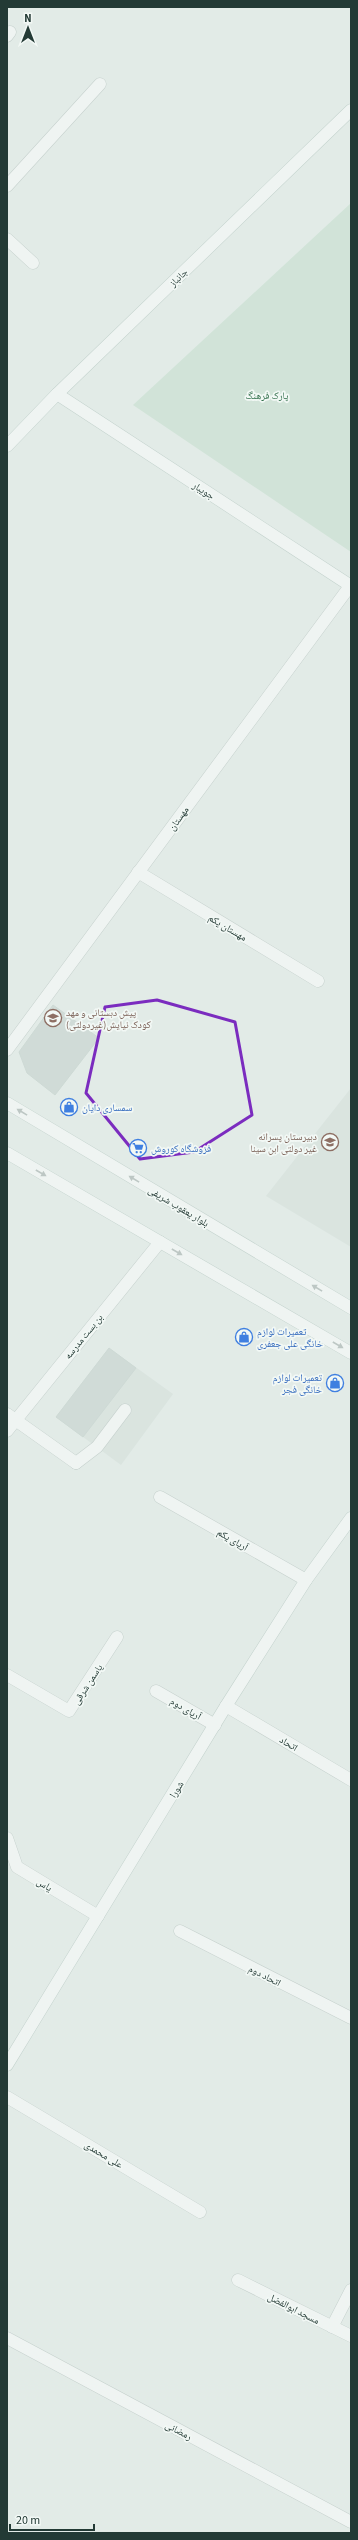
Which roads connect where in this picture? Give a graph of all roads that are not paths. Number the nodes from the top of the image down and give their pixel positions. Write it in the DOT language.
graph roads {
  1 [pos="100,84"];
  2 [pos="351,110"];
  3 [pos="7,186"];
  4 [pos="7,238"];
  5 [pos="33,262"];
  6 [pos="57,394"];
  7 [pos="7,446"];
  8 [pos="350,586"];
  9 [pos="138,872"];
  10 [pos="318,981"];
  11 [pos="7,1050"];
  12 [pos="7,1103"];
  13 [pos="7,1153"];
  14 [pos="160,1242"];
  15 [pos="351,1308"];
  16 [pos="351,1353"];
  17 [pos="125,1410"];
  18 [pos="11,1417"];
  19 [pos="7,1431"];
  20 [pos="160,1497"];
  21 [pos="351,1518"];
  22 [pos="306,1580"];
  23 [pos="117,1637"];
  24 [pos="7,1675"];
  25 [pos="156,1691"];
  26 [pos="226,1706"];
  27 [pos="215,1725"];
  28 [pos="351,1780"];
  29 [pos="8,1838"];
  30 [pos="98,1916"];
  31 [pos="180,1931"];
  32 [pos="351,2018"];
  33 [pos="7,2065"];
  34 [pos="7,2097"];
  35 [pos="200,2212"];
  36 [pos="238,2280"];
  37 [pos="351,2290"];
  38 [pos="332,2327"];
  39 [pos="351,2336"];
  40 [pos="7,2338"];
  41 [pos="351,2522"];
  1 -- 3 [label="street"];
  2 -- 6 [label="street, جانباز"];
  4 -- 5 [label="street"];
  6 -- 7 [label="street, جانباز"];
  6 -- 8 [label="street, جویبار"];
  8 -- 9 [label="street, مهستان"];
  9 -- 10 [label="street, مهستان یکم"];
  9 -- 11 [label="street, مهستان"];
  15 -- 12 [label="street, بلوار یعقوب شریفی, one-way"];
  13 -- 14 [label="street, one-way"];
  14 -- 16 [label="street, one-way"];
  14 -- 18 [label="street, بن بست مدرسه"];
  17 -- 18 [label="street"];
  18 -- 19 [label="street, بن بست مدرسه"];
  20 -- 22 [label="street, آریای یکم"];
  21 -- 22 [label="street, شورا"];
  22 -- 26 [label="street, شورا"];
  23 -- 24 [label="street, یاسمن شرقی"];
  25 -- 27 [label="street, آریای دوم"];
  26 -- 27 [label="street, شورا"];
  26 -- 28 [label="street, اتحاد"];
  27 -- 30 [label="street, شورا"];
  29 -- 30 [label="street, یاس"];
  30 -- 33 [label="street, شورا"];
  31 -- 32 [label="street, اتحاد دوم"];
  34 -- 35 [label="street, علی محمدی"];
  36 -- 38 [label="street, مسجد ابوالفضل"];
  37 -- 38 [label="street"];
  38 -- 39 [label="street, مسجد ابوالفضل"];
  40 -- 41 [label="street, رمضانی"];
}
